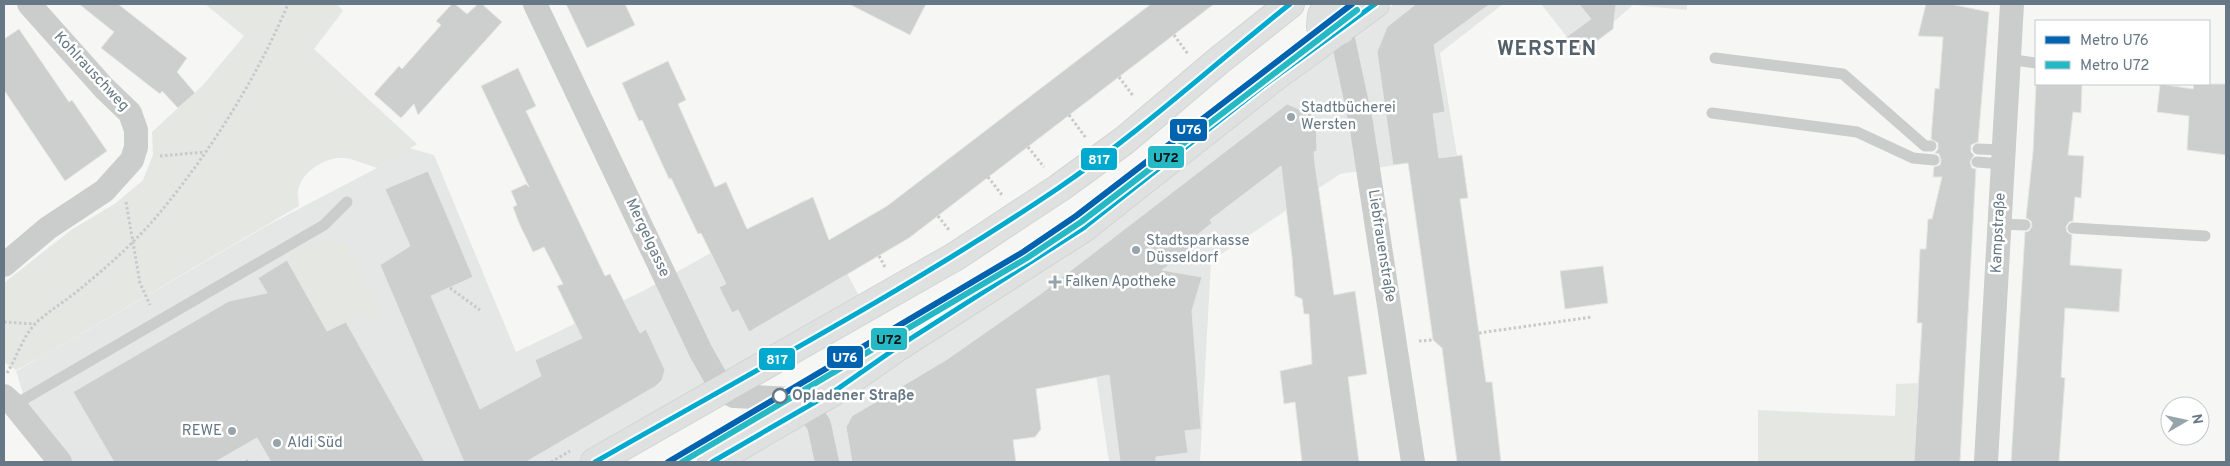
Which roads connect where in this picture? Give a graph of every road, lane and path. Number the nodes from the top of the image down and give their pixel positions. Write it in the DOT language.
graph roads {
  1 [pos="29,4"];
  2 [pos="288,4"];
  3 [pos="535,4"];
  4 [pos="1290,4"];
  5 [pos="1331,4"];
  6 [pos="1375,4"];
  7 [pos="2012,4"];
  8 [pos="1341,30"];
  9 [pos="1174,35"];
  10 [pos="1189,55"];
  11 [pos="1715,58"];
  12 [pos="2007,60"];
  13 [pos="2035,63"];
  14 [pos="1119,77"];
  15 [pos="1139,104"];
  16 [pos="1712,113"];
  17 [pos="1069,115"];
  18 [pos="1089,142"];
  19 [pos="1931,146"];
  20 [pos="136,147"];
  21 [pos="1028,147"];
  22 [pos="1978,149"];
  23 [pos="205,152"];
  24 [pos="2003,157"];
  25 [pos="1934,160"];
  26 [pos="1977,162"];
  27 [pos="1049,173"];
  28 [pos="119,176"];
  29 [pos="988,177"];
  30 [pos="1003,197"];
  31 [pos="347,202"];
  32 [pos="938,216"];
  33 [pos="1999,224"];
  34 [pos="2025,225"];
  35 [pos="2072,228"];
  36 [pos="949,231"];
  37 [pos="2205,236"];
  38 [pos="134,240"];
  39 [pos="4,264"];
  40 [pos="450,288"];
  41 [pos="480,310"];
  42 [pos="1592,318"];
  43 [pos="4,322"];
  44 [pos="157,322"];
  45 [pos="35,324"];
  46 [pos="1480,333"];
  47 [pos="4,378"];
  48 [pos="722,389"];
  49 [pos="9,400"];
  50 [pos="808,406"];
  51 [pos="60,462"];
  52 [pos="246,462"];
  53 [pos="250,462"];
  54 [pos="594,462"];
  55 [pos="712,462"];
  56 [pos="826,462"];
  57 [pos="1413,462"];
  58 [pos="1986,462"];
  1 -- 20 [label="street, Kohlrauschweg"];
  2 -- 23 [label="path"];
  3 -- 48 [label="street, Mergelgasse"];
  4 -- 48 [label="main road"];
  5 -- 8 [label="main road"];
  6 -- 8 [label="main road"];
  7 -- 12 [label="street, Kampstraße"];
  8 -- 50 [label="main road"];
  8 -- 57 [label="street, Liebfrauenstraße"];
  9 -- 10 [label="path"];
  11 -- 19 [label="lane"];
  12 -- 13 [label="lane"];
  12 -- 24 [label="street, Kampstraße"];
  14 -- 15 [label="path"];
  16 -- 25 [label="lane"];
  17 -- 18 [label="path"];
  20 -- 23 [label="path"];
  20 -- 28 [label="street"];
  21 -- 27 [label="path"];
  22 -- 24 [label="lane"];
  23 -- 38 [label="path"];
  24 -- 26 [label="lane"];
  24 -- 33 [label="street, Kampstraße"];
  28 -- 38 [label="path"];
  28 -- 39 [label="street"];
  29 -- 30 [label="path"];
  31 -- 44 [label="lane"];
  32 -- 36 [label="path"];
  33 -- 34 [label="lane"];
  33 -- 58 [label="street, Kampstraße"];
  35 -- 37 [label="lane"];
  38 -- 44 [label="path"];
  38 -- 45 [label="path"];
  40 -- 41 [label="path"];
  42 -- 46 [label="path"];
  43 -- 45 [label="path"];
  44 -- 49 [label="lane"];
  45 -- 47 [label="path"];
  48 -- 50 [label="street"];
  48 -- 54 [label="main road"];
  49 -- 51 [label="street"];
  50 -- 55 [label="main road"];
  50 -- 56 [label="street"];
  52 -- 53 [label="path"];
}
